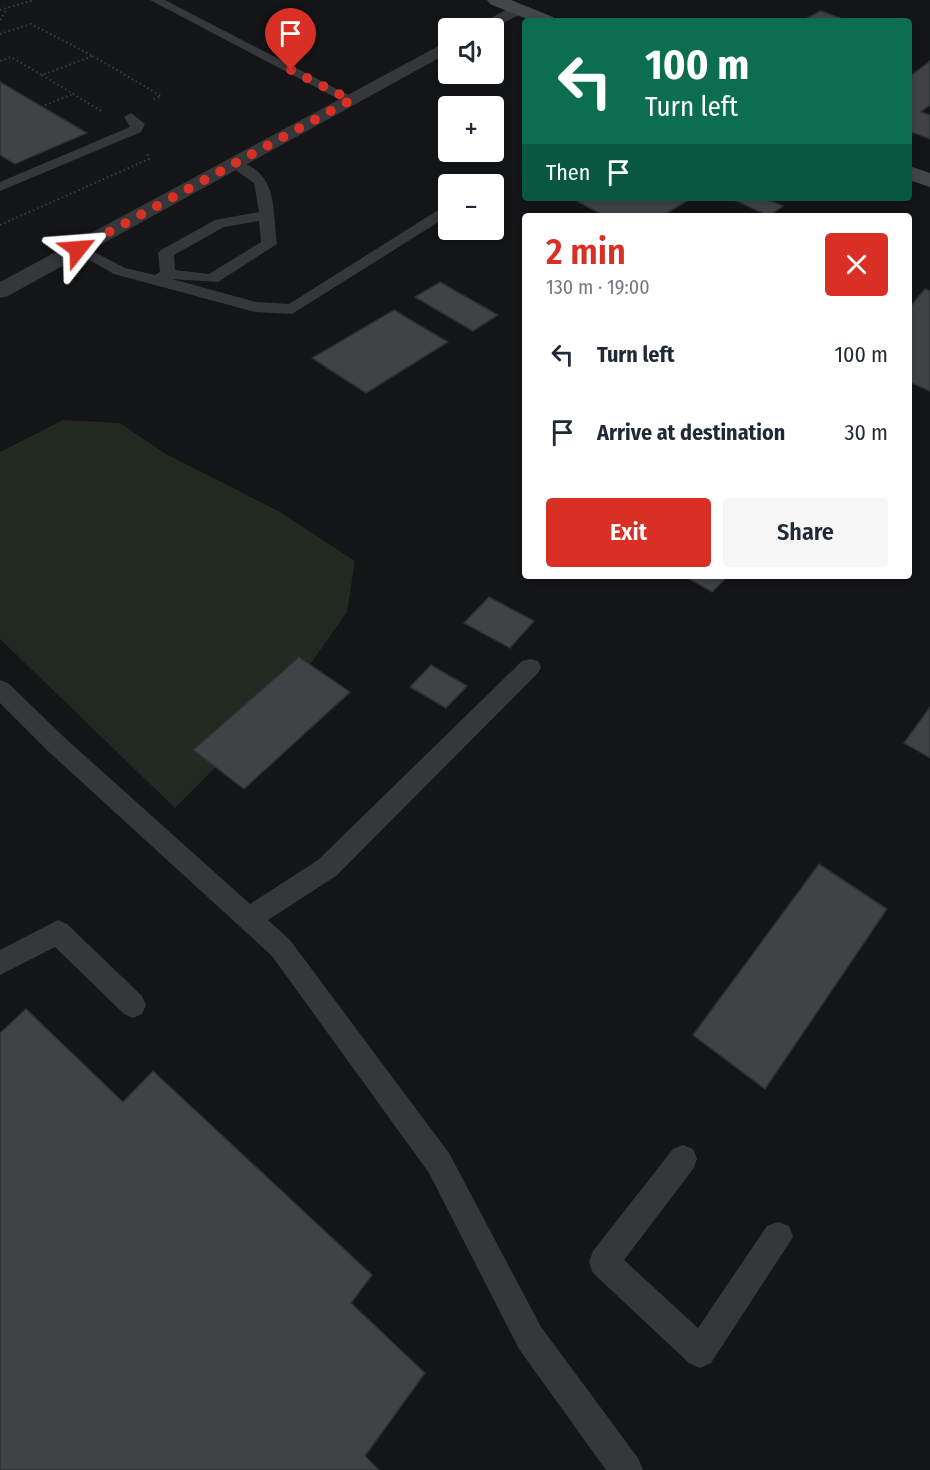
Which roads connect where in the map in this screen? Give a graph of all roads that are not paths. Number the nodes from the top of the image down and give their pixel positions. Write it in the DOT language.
graph roads {
  1 [pos="156,0"];
  2 [pos="496,0"];
  3 [pos="517,9"];
  4 [pos="500,18"];
  5 [pos="540,18"];
  6 [pos="438,52"];
  7 [pos="351,100"];
  8 [pos="132,117"];
  9 [pos="234,164"];
  10 [pos="912,173"];
  11 [pos="930,181"];
  12 [pos="0,187"];
  13 [pos="264,216"];
  14 [pos="438,216"];
  15 [pos="78,249"];
  16 [pos="162,277"];
  17 [pos="0,291"];
  18 [pos="530,667"];
  19 [pos="0,689"];
  20 [pos="249,919"];
  21 [pos="0,963"];
  22 [pos="133,1005"];
  23 [pos="683,1159"];
  24 [pos="778,1237"];
  25 [pos="626,1470"];
  1 -- 7 [label="lane"];
  2 -- 3 [label="street"];
  3 -- 4 [label="street"];
  3 -- 5 [label="street"];
  6 -- 7 [label="street"];
  7 -- 9 [label="street"];
  8 -- 12 [label="lane"];
  9 -- 13 [label="lane"];
  9 -- 15 [label="street"];
  10 -- 11 [label="street"];
  13 -- 16 [label="lane"];
  13 -- 16 [label="lane"];
  14 -- 16 [label="lane"];
  15 -- 16 [label="lane"];
  15 -- 17 [label="street"];
  18 -- 20 [label="lane"];
  19 -- 20 [label="lane"];
  20 -- 25 [label="lane"];
  21 -- 22 [label="lane"];
  23 -- 24 [label="lane"];
}
